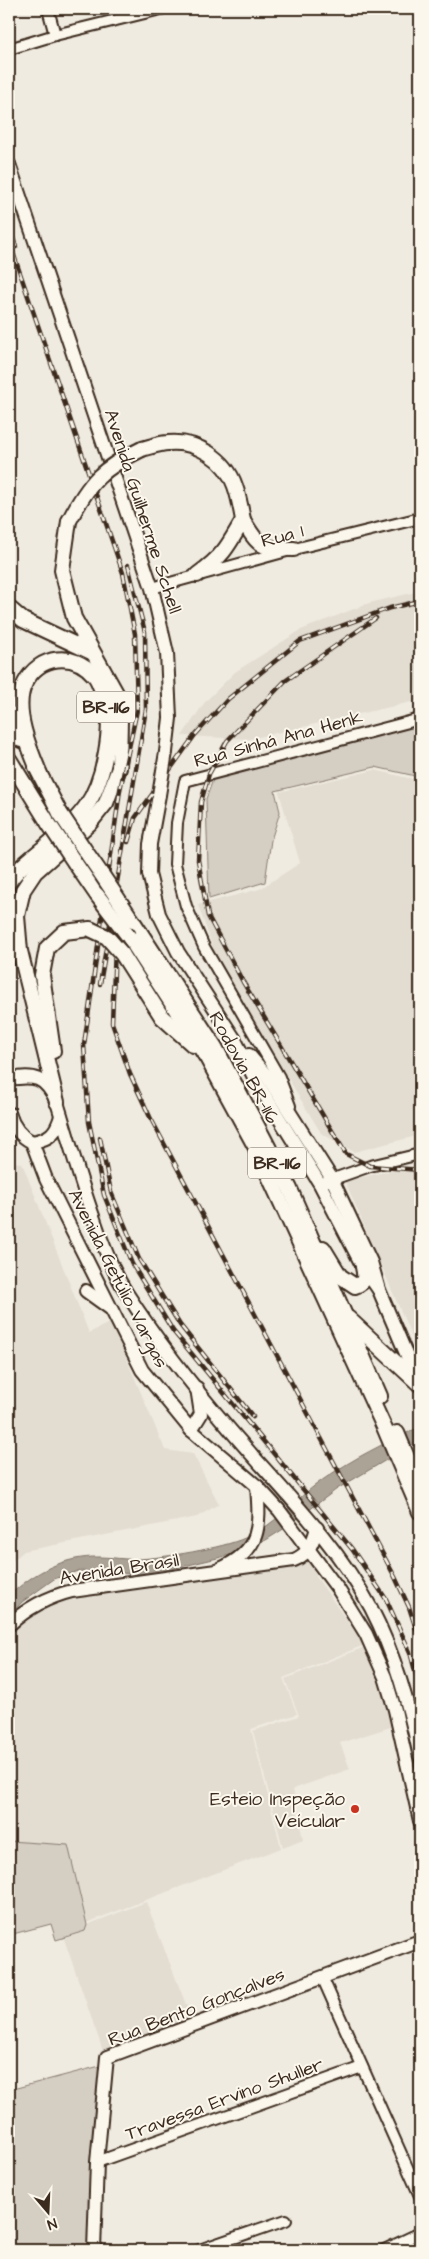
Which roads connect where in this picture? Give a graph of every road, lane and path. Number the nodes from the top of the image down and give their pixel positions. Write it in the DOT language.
graph roads {
  1 [pos="48,9"];
  2 [pos="161,9"];
  3 [pos="55,36"];
  4 [pos="9,49"];
  5 [pos="9,164"];
  6 [pos="420,518"];
  7 [pos="243,520"];
  8 [pos="294,549"];
  9 [pos="197,575"];
  10 [pos="152,588"];
  11 [pos="9,608"];
  12 [pos="93,653"];
  13 [pos="9,713"];
  14 [pos="420,720"];
  15 [pos="9,760"];
  16 [pos="40,774"];
  17 [pos="9,882"];
  18 [pos="206,1058"];
  19 [pos="9,1079"];
  20 [pos="58,1102"];
  21 [pos="9,1113"];
  22 [pos="62,1116"];
  23 [pos="290,1127"];
  24 [pos="32,1142"];
  25 [pos="420,1154"];
  26 [pos="326,1182"];
  27 [pos="301,1215"];
  28 [pos="362,1266"];
  29 [pos="379,1290"];
  30 [pos="86,1291"];
  31 [pos="112,1310"];
  32 [pos="344,1314"];
  33 [pos="420,1385"];
  34 [pos="197,1388"];
  35 [pos="388,1425"];
  36 [pos="191,1430"];
  37 [pos="407,1468"];
  38 [pos="257,1486"];
  39 [pos="420,1488"];
  40 [pos="420,1512"];
  41 [pos="316,1527"];
  42 [pos="309,1549"];
  43 [pos="214,1572"];
  44 [pos="9,1625"];
  45 [pos="380,1628"];
  46 [pos="366,1634"];
  47 [pos="420,1756"];
  48 [pos="417,1794"];
  49 [pos="420,1821"];
  50 [pos="420,1941"];
  51 [pos="323,1979"];
  52 [pos="362,2067"];
  53 [pos="97,2162"];
  54 [pos="420,2196"];
  55 [pos="286,2220"];
  56 [pos="420,2233"];
  57 [pos="94,2250"];
  58 [pos="199,2250"];
  59 [pos="384,2250"];
  1 -- 3 [label="street"];
  2 -- 3 [label="street"];
  3 -- 4 [label="street"];
  5 -- 10 [label="main road, Avenida Guilherme Schell"];
  6 -- 8 [label="street, Rua 1"];
  7 -- 8 [label="highway"];
  7 -- 9 [label="highway"];
  7 -- 12 [label="highway, bridge"];
  8 -- 9 [label="street, Rua 1"];
  9 -- 10 [label="street, Rua 1"];
  10 -- 23 [label="main road, Avenida Guilherme Schell, bridge"];
  11 -- 12 [label="highway"];
  12 -- 20 [label="highway"];
  13 -- 16 [label="highway, Rodovia BR-116 / BR-116"];
  14 -- 23 [label="street, Rua Sinhá Ana Henk"];
  15 -- 18 [label="highway, Rodovia BR-116 / BR-116, bridge"];
  16 -- 17 [label="highway, BR-116"];
  16 -- 27 [label="highway, Rodovia BR-116 / BR-116, bridge"];
  18 -- 20 [label="highway, BR-116, bridge"];
  18 -- 35 [label="highway, Rodovia BR-116 / BR-116"];
  19 -- 20 [label="main road"];
  20 -- 22 [label="main road, Avenida Getúlio Vargas"];
  21 -- 24 [label="main road, Avenida Getúlio Vargas"];
  22 -- 24 [label="main road"];
  22 -- 34 [label="main road, Avenida Getúlio Vargas"];
  23 -- 26 [label="main road, Avenida Guilherme Schell"];
  24 -- 31 [label="main road, Avenida Getúlio Vargas"];
  25 -- 26 [label="street"];
  26 -- 28 [label="main road, Avenida Guilherme Schell"];
  26 -- 29 [label="main road, Avenida Guilherme Schell"];
  27 -- 28 [label="highway"];
  27 -- 32 [label="highway, Rodovia BR-116 / BR-116"];
  28 -- 29 [label="main road, Avenida Guilherme Schell"];
  29 -- 33 [label="main road, Avenida Guilherme Schell"];
  30 -- 31 [label="main road"];
  31 -- 36 [label="main road, Avenida Getúlio Vargas"];
  32 -- 33 [label="highway, BR-116"];
  32 -- 35 [label="highway, Rodovia BR-116 / BR-116"];
  34 -- 36 [label="main road"];
  34 -- 41 [label="main road, Avenida Getúlio Vargas"];
  35 -- 37 [label="highway, Rodovia BR-116 / BR-116"];
  36 -- 38 [label="main road, Avenida Getúlio Vargas"];
  37 -- 39 [label="highway, Rodovia BR-116 / BR-116"];
  37 -- 40 [label="highway, Rodovia BR-116 / BR-116"];
  38 -- 42 [label="main road, Avenida Getúlio Vargas"];
  38 -- 43 [label="main road, Avenida Brasil"];
  41 -- 42 [label="main road"];
  41 -- 45 [label="main road, Avenida Getúlio Vargas"];
  42 -- 43 [label="main road, Avenida Brasil"];
  42 -- 46 [label="main road, Avenida Getúlio Vargas"];
  43 -- 44 [label="main road, Avenida Brasil"];
  45 -- 46 [label="main road"];
  45 -- 47 [label="main road, Avenida Getúlio Vargas"];
  46 -- 48 [label="main road, Avenida Getúlio Vargas"];
  48 -- 49 [label="main road, Avenida Getúlio Vargas"];
  50 -- 51 [label="main road, Rua Bento Gonçalves"];
  51 -- 52 [label="street"];
  51 -- 53 [label="main road, Rua Bento Gonçalves"];
  52 -- 53 [label="street, Travessa Ervino Shuller"];
  52 -- 54 [label="street"];
  53 -- 57 [label="main road, Rua Bento Gonçalves"];
  55 -- 58 [label="street"];
  56 -- 59 [label="street"];
}
